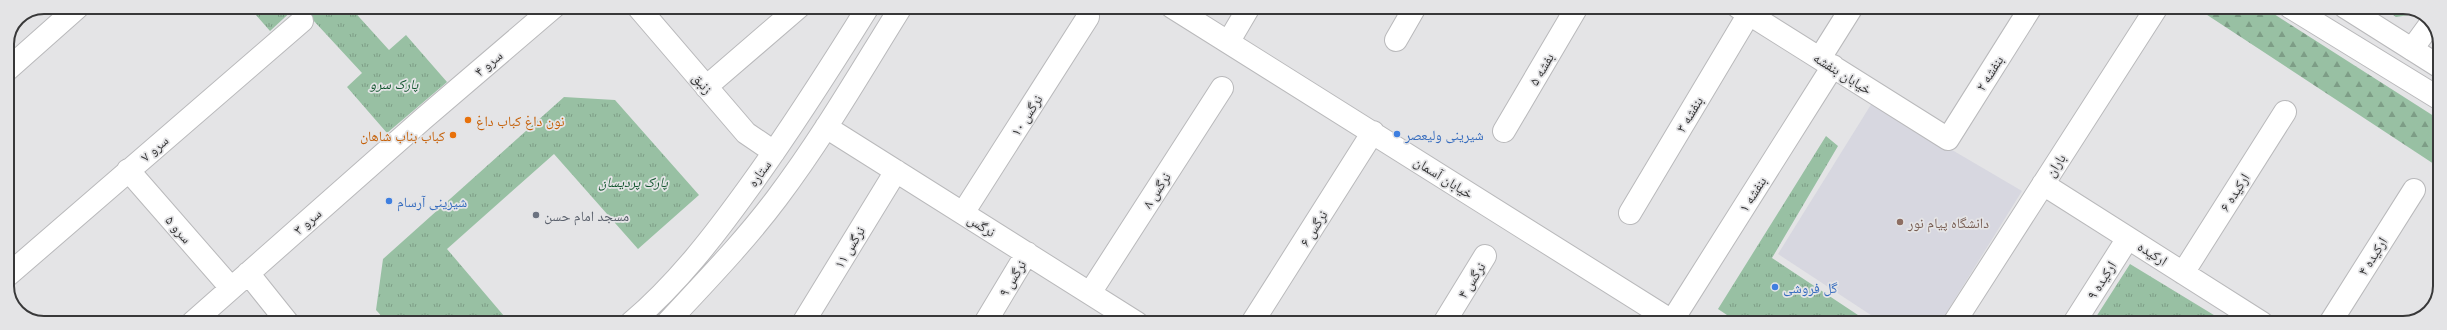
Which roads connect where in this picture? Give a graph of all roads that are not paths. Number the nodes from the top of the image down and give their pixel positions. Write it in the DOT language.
graph roads {
  1 [pos="70,14"];
  2 [pos="546,14"];
  3 [pos="644,14"];
  4 [pos="792,14"];
  5 [pos="863,14"];
  6 [pos="898,14"];
  7 [pos="1184,14"];
  8 [pos="1245,14"];
  9 [pos="1411,14"];
  10 [pos="1573,14"];
  11 [pos="1743,14"];
  12 [pos="1754,14"];
  13 [pos="1849,14"];
  14 [pos="2027,14"];
  15 [pos="2152,14"];
  16 [pos="2301,14"];
  17 [pos="2356,14"];
  18 [pos="1088,17"];
  19 [pos="302,21"];
  20 [pos="2428,28"];
  21 [pos="1396,40"];
  22 [pos="1229,41"];
  23 [pos="2412,49"];
  24 [pos="1826,62"];
  25 [pos="2433,62"];
  26 [pos="14,64"];
  27 [pos="706,87"];
  28 [pos="1222,88"];
  29 [pos="2433,95"];
  30 [pos="2285,112"];
  31 [pos="423,119"];
  32 [pos="826,127"];
  33 [pos="1504,131"];
  34 [pos="1373,132"];
  35 [pos="1948,139"];
  36 [pos="774,152"];
  37 [pos="128,170"];
  38 [pos="896,171"];
  39 [pos="2043,184"];
  40 [pos="2414,190"];
  41 [pos="963,213"];
  42 [pos="1630,214"];
  43 [pos="2128,238"];
  44 [pos="1027,253"];
  45 [pos="1485,256"];
  46 [pos="14,270"];
  47 [pos="2183,272"];
  48 [pos="248,273"];
  49 [pos="231,288"];
  50 [pos="1090,293"];
  51 [pos="200,316"];
  52 [pos="282,316"];
  53 [pos="640,316"];
  54 [pos="674,316"];
  55 [pos="807,316"];
  56 [pos="989,316"];
  57 [pos="1127,316"];
  58 [pos="1256,316"];
  59 [pos="1448,316"];
  60 [pos="1664,316"];
  61 [pos="1677,316"];
  62 [pos="1958,316"];
  63 [pos="2078,316"];
  64 [pos="2251,316"];
  65 [pos="2334,316"];
  1 -- 26 [label="street"];
  2 -- 31 [label="street, سرو ۴"];
  3 -- 27 [label="street, زنبق"];
  4 -- 27 [label="street"];
  5 -- 36 [label="street, ستاره"];
  6 -- 32 [label="street, ستاره"];
  7 -- 22 [label="street, خیابان آسمان"];
  8 -- 22 [label="street"];
  9 -- 21 [label="street"];
  10 -- 33 [label="street, بفشه ۵"];
  11 -- 42 [label="street, بنفشه ۳"];
  12 -- 24 [label="street, خیابان بنفشه"];
  13 -- 24 [label="street, بنفشه ۱"];
  14 -- 35 [label="street, بنفشه ۲"];
  15 -- 39 [label="street, باران"];
  16 -- 29 [label="street"];
  17 -- 23 [label="street"];
  18 -- 41 [label="street, نرگس ۱۰"];
  19 -- 37 [label="street, سرو ۷"];
  20 -- 23 [label="street"];
  22 -- 34 [label="street, خیابان آسمان"];
  23 -- 25 [label="street"];
  24 -- 35 [label="street, خیابان بنفشه"];
  24 -- 61 [label="street, بنفشه ۱"];
  27 -- 36 [label="street, زنبق"];
  28 -- 50 [label="street, نرگس ۸"];
  30 -- 47 [label="street, ارکیده ۶"];
  31 -- 48 [label="street, سرو ۳"];
  32 -- 38 [label="street, نرگس"];
  32 -- 54 [label="street, ستاره"];
  34 -- 58 [label="street, نرگس ۶"];
  34 -- 60 [label="street, خیابان آسمان"];
  36 -- 53 [label="street, ستاره"];
  37 -- 46 [label="street, سرو ۷"];
  37 -- 49 [label="street, سرو ۵"];
  38 -- 41 [label="street, نرگس"];
  38 -- 55 [label="street, نرگس ۱۱"];
  39 -- 43 [label="street, ارکیده"];
  39 -- 62 [label="street, باران"];
  40 -- 65 [label="street, ارکیده ۴"];
  41 -- 44 [label="street, نرگس"];
  43 -- 47 [label="street, ارکیده"];
  43 -- 63 [label="street, ارکیده ۹"];
  44 -- 50 [label="street, نرگس"];
  44 -- 56 [label="street, نرگس ۹"];
  45 -- 59 [label="street, نرگس ۴"];
  47 -- 64 [label="street, ارکیده"];
  48 -- 49 [label="street, سرو ۳"];
  48 -- 52 [label="street"];
  49 -- 51 [label="street, سرو ۳"];
  50 -- 57 [label="street, نرگس"];
}
